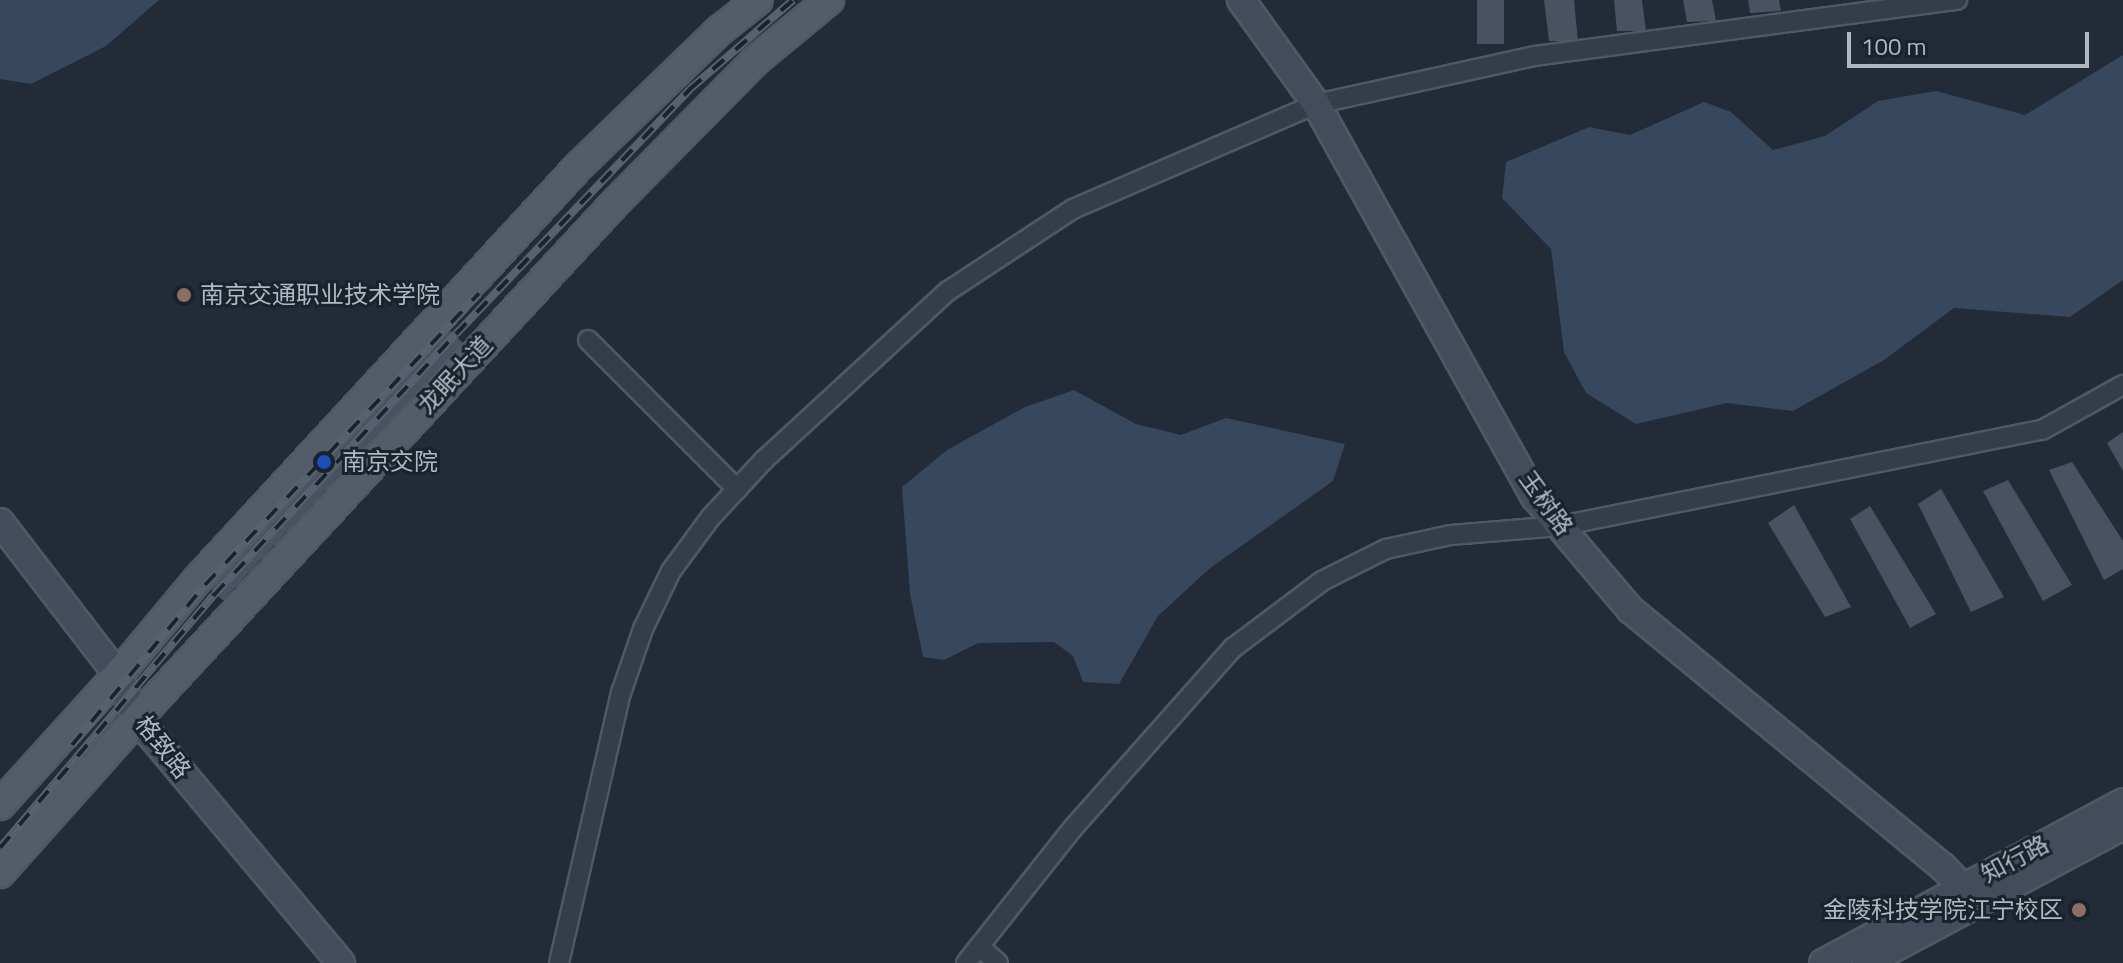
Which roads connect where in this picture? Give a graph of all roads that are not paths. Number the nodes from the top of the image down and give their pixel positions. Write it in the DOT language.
graph roads {
  1 [pos="758,0"];
  2 [pos="829,0"];
  3 [pos="1241,0"];
  4 [pos="1957,0"];
  5 [pos="1316,104"];
  6 [pos="588,340"];
  7 [pos="2123,385"];
  8 [pos="737,489"];
  9 [pos="0,522"];
  10 [pos="1560,526"];
  11 [pos="118,675"];
  12 [pos="137,719"];
  13 [pos="2123,802"];
  14 [pos="0,805"];
  15 [pos="2123,826"];
  16 [pos="0,873"];
  17 [pos="1967,896"];
  18 [pos="980,947"];
  19 [pos="341,963"];
  20 [pos="559,963"];
  21 [pos="966,963"];
  22 [pos="998,963"];
  23 [pos="1823,963"];
  24 [pos="1866,963"];
  1 -- 11 [label="main road, 龙眠大道"];
  2 -- 12 [label="main road, 龙眠大道"];
  3 -- 5 [label="street, 玉树路"];
  4 -- 5 [label="street"];
  5 -- 8 [label="street"];
  5 -- 10 [label="street, 玉树路"];
  6 -- 8 [label="street"];
  7 -- 10 [label="street"];
  8 -- 20 [label="street"];
  9 -- 11 [label="street, 格致路"];
  10 -- 17 [label="street, 玉树路"];
  10 -- 18 [label="street"];
  11 -- 12 [label="street, 格致路"];
  11 -- 14 [label="main road, 龙眠大道"];
  12 -- 16 [label="main road, 龙眠大道"];
  12 -- 19 [label="street, 格致路"];
  13 -- 17 [label="street, 知行路"];
  15 -- 17 [label="street, 知行路"];
  17 -- 23 [label="street, 知行路"];
  17 -- 24 [label="street, 知行路"];
  18 -- 21 [label="street"];
  18 -- 22 [label="street"];
}
